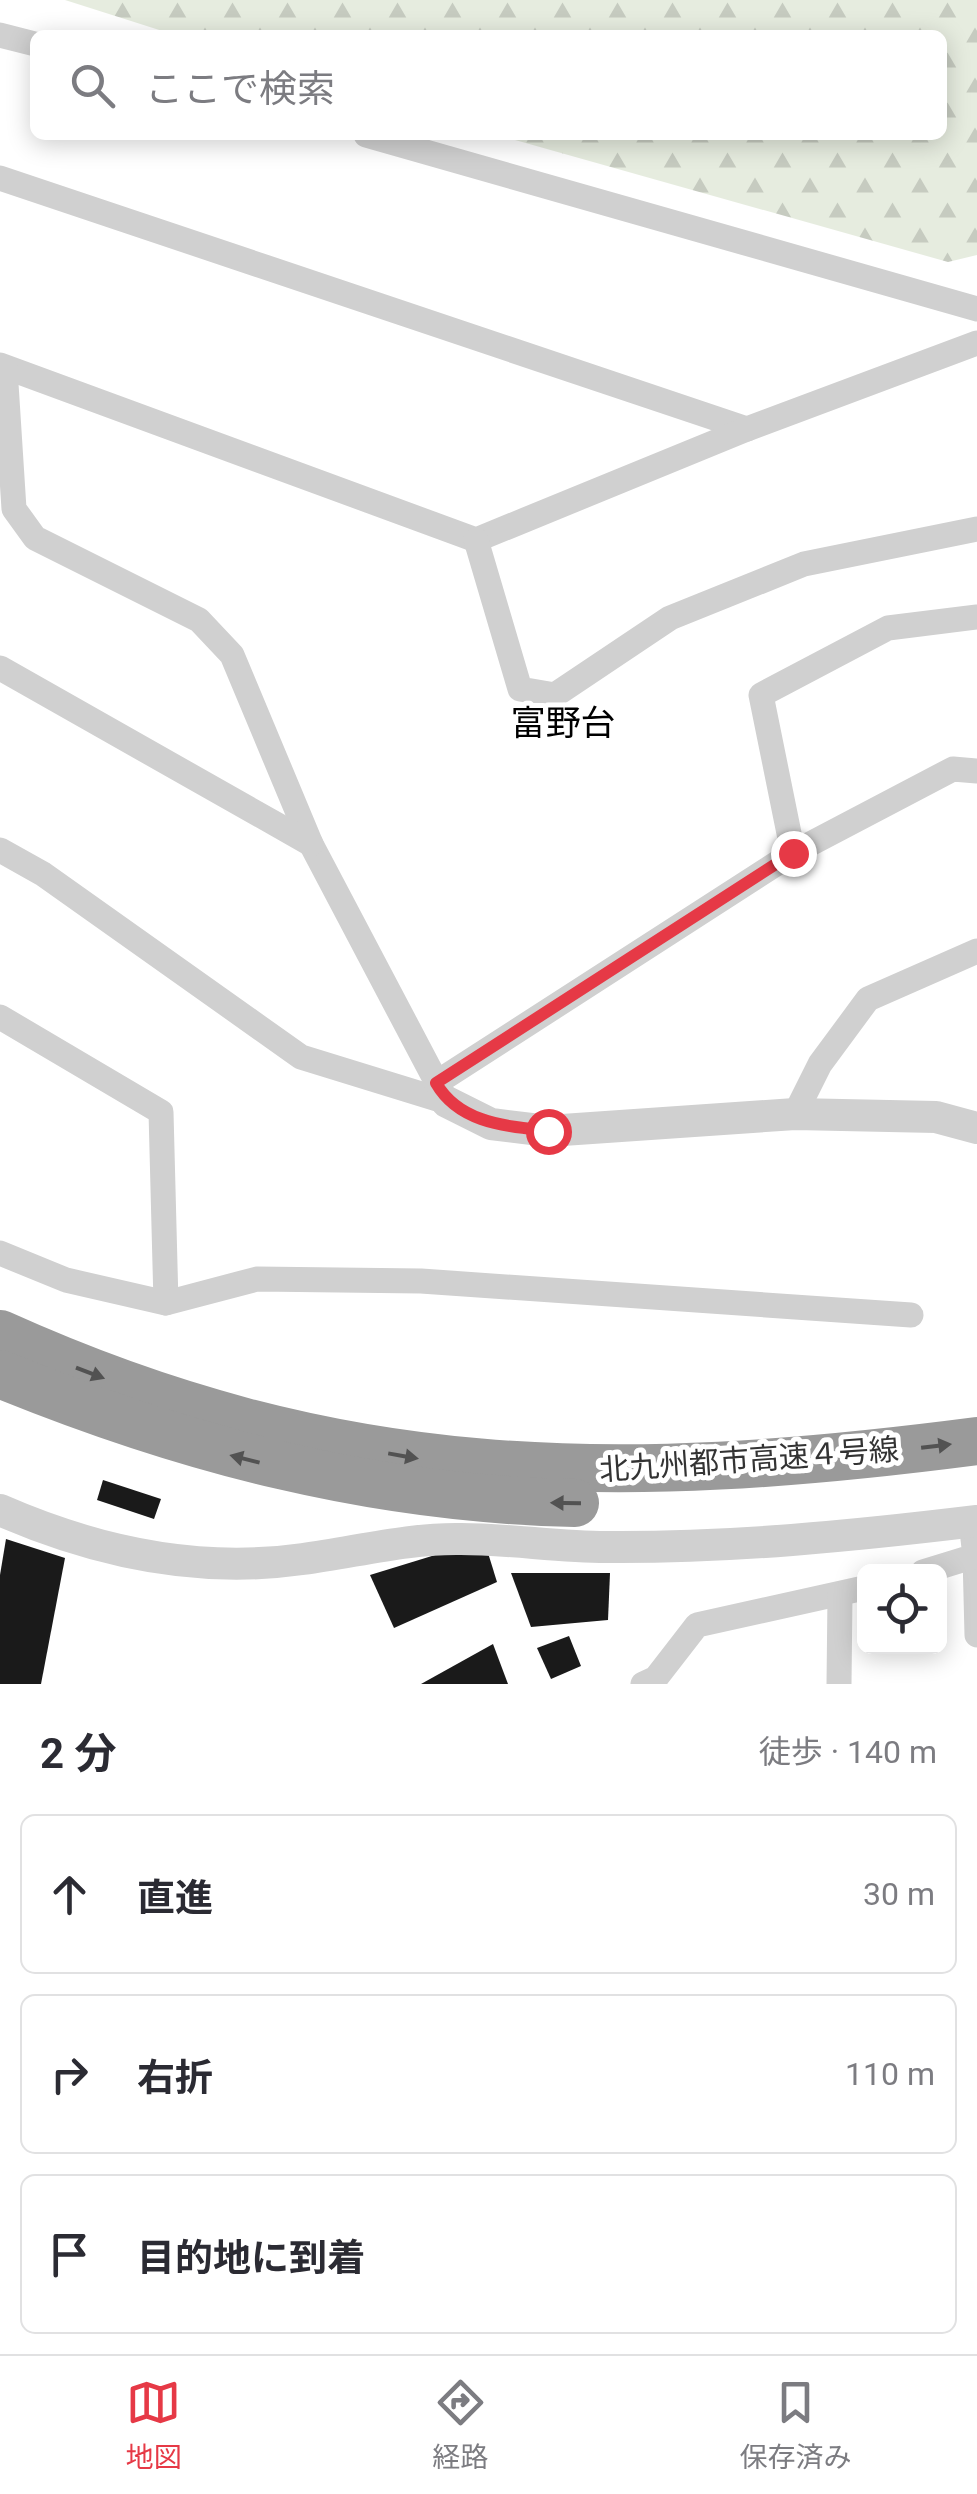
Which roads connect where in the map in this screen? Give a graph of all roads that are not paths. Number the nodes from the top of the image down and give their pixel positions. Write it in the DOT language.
graph roads {
  1 [pos="0,34"];
  2 [pos="30,43"];
  3 [pos="384,140"];
  4 [pos="0,178"];
  5 [pos="977,309"];
  6 [pos="977,343"];
  7 [pos="2,367"];
  8 [pos="747,429"];
  9 [pos="977,529"];
  10 [pos="476,540"];
  11 [pos="977,618"];
  12 [pos="0,668"];
  13 [pos="977,771"];
  14 [pos="311,844"];
  15 [pos="0,850"];
  16 [pos="793,853"];
  17 [pos="977,951"];
  18 [pos="0,1017"];
  19 [pos="441,1092"];
  20 [pos="795,1114"];
  21 [pos="977,1128"];
  22 [pos="0,1254"];
  23 [pos="166,1303"];
  24 [pos="912,1315"];
  25 [pos="0,1334"];
  26 [pos="0,1374"];
  27 [pos="977,1441"];
  28 [pos="977,1474"];
  29 [pos="417,1494"];
  30 [pos="298,1503"];
  31 [pos="0,1510"];
  32 [pos="974,1522"];
  33 [pos="975,1556"];
  34 [pos="947,1565"];
  35 [pos="852,1592"];
  36 [pos="977,1635"];
  37 [pos="643,1684"];
  38 [pos="839,1684"];
  1 -- 2 [label="street"];
  3 -- 5 [label="street"];
  4 -- 8 [label="street"];
  6 -- 8 [label="street"];
  7 -- 10 [label="street"];
  7 -- 14 [label="street"];
  8 -- 10 [label="street"];
  9 -- 10 [label="street"];
  11 -- 16 [label="street"];
  12 -- 14 [label="street"];
  13 -- 16 [label="street"];
  14 -- 19 [label="street"];
  15 -- 19 [label="street"];
  16 -- 19 [label="street"];
  17 -- 20 [label="street"];
  18 -- 23 [label="street"];
  19 -- 20 [label="street"];
  20 -- 21 [label="street"];
  22 -- 23 [label="street"];
  23 -- 24 [label="street"];
  25 -- 27 [label="highway, 北九州都市高速４号線, one-way"];
  29 -- 26 [label="highway, 北九州都市高速４号線, one-way"];
  28 -- 29 [label="highway, 北九州都市高速４号線, one-way"];
  29 -- 30 [label="highway"];
  31 -- 32 [label="street"];
  32 -- 33 [label="street"];
  33 -- 34 [label="street"];
  33 -- 36 [label="street"];
  35 -- 37 [label="street"];
  35 -- 38 [label="street"];
}
